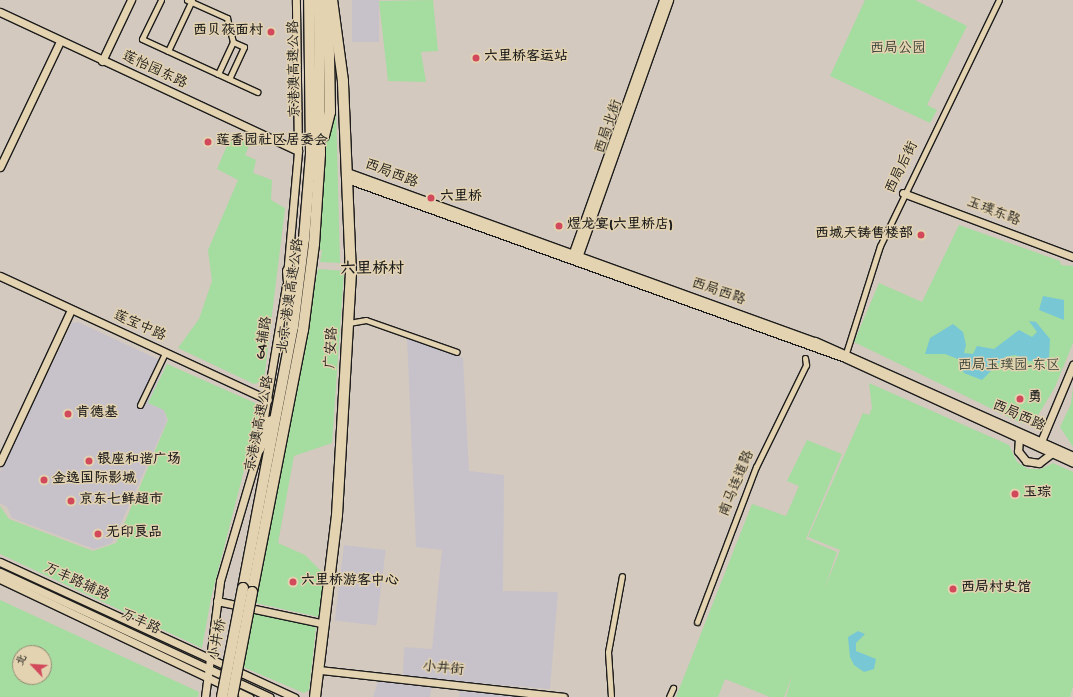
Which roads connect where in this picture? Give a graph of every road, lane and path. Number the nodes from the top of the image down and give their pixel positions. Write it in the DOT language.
graph roads {
  1 [pos="131,0"];
  2 [pos="161,0"];
  3 [pos="296,0"];
  4 [pos="309,0"];
  5 [pos="319,0"];
  6 [pos="328,0"];
  7 [pos="332,0"];
  8 [pos="663,0"];
  9 [pos="669,0"];
  10 [pos="999,0"];
  11 [pos="190,1"];
  12 [pos="0,12"];
  13 [pos="60,40"];
  14 [pos="233,42"];
  15 [pos="168,51"];
  16 [pos="102,61"];
  17 [pos="218,74"];
  18 [pos="229,79"];
  19 [pos="257,92"];
  20 [pos="298,151"];
  21 [pos="320,154"];
  22 [pos="0,167"];
  23 [pos="347,175"];
  24 [pos="904,193"];
  25 [pos="574,258"];
  26 [pos="1073,258"];
  27 [pos="288,271"];
  28 [pos="0,276"];
  29 [pos="71,310"];
  30 [pos="348,323"];
  31 [pos="293,327"];
  32 [pos="165,352"];
  33 [pos="456,352"];
  34 [pos="846,353"];
  35 [pos="805,358"];
  36 [pos="1073,365"];
  37 [pos="268,400"];
  38 [pos="140,405"];
  39 [pos="279,405"];
  40 [pos="1019,438"];
  41 [pos="1040,444"];
  42 [pos="259,448"];
  43 [pos="1052,453"];
  44 [pos="1073,456"];
  45 [pos="0,462"];
  46 [pos="1073,463"];
  47 [pos="0,562"];
  48 [pos="0,572"];
  49 [pos="622,576"];
  50 [pos="0,579"];
  51 [pos="248,590"];
  52 [pos="217,601"];
  53 [pos="697,622"];
  54 [pos="325,624"];
  55 [pos="209,660"];
  56 [pos="208,669"];
  57 [pos="320,670"];
  58 [pos="208,679"];
  59 [pos="673,688"];
  60 [pos="240,695"];
  61 [pos="205,697"];
  62 [pos="222,697"];
  63 [pos="269,697"];
  64 [pos="294,697"];
  65 [pos="315,697"];
  66 [pos="564,697"];
  67 [pos="611,697"];
  68 [pos="670,697"];
  1 -- 16 [label="street"];
  2 -- 15 [label="street"];
  3 -- 20 [label="street, G4辅路"];
  4 -- 31 [label="highway, 京港澳高速公路"];
  5 -- 21 [label="highway, 北京-港澳高速公路"];
  6 -- 21 [label="highway"];
  7 -- 23 [label="highway, 广安路"];
  8 -- 25 [label="street, 西局北街"];
  9 -- 25 [label="street, 西局北街"];
  10 -- 24 [label="street, 西局后街"];
  11 -- 14 [label="street"];
  11 -- 15 [label="street"];
  12 -- 13 [label="street, 莲怡园东路"];
  13 -- 16 [label="street, 莲怡园东路"];
  13 -- 22 [label="street"];
  14 -- 17 [label="street"];
  14 -- 18 [label="street"];
  15 -- 17 [label="street"];
  16 -- 20 [label="street, 莲怡园东路"];
  17 -- 18 [label="street"];
  18 -- 19 [label="street"];
  20 -- 27 [label="street, G4辅路"];
  21 -- 51 [label="highway, 北京-港澳高速公路"];
  23 -- 25 [label="street, 西局西路"];
  23 -- 30 [label="highway, 广安路"];
  24 -- 26 [label="street, 玉璞东路"];
  24 -- 34 [label="street, 西局后街"];
  25 -- 34 [label="street, 西局西路"];
  25 -- 40 [label="street, 西局西路"];
  27 -- 31 [label="highway"];
  27 -- 37 [label="street, G4辅路"];
  28 -- 29 [label="street, 莲宝中路"];
  29 -- 32 [label="street, 莲宝中路"];
  29 -- 45 [label="street"];
  30 -- 33 [label="street"];
  30 -- 54 [label="highway, 广安路"];
  31 -- 39 [label="highway, 京港澳高速公路"];
  32 -- 37 [label="street, 莲宝中路"];
  32 -- 38 [label="street"];
  34 -- 41 [label="street, 西局西路"];
  35 -- 53 [label="street, 南马连道路"];
  36 -- 41 [label="street"];
  37 -- 42 [label="street, G4辅路"];
  39 -- 42 [label="highway"];
  39 -- 51 [label="highway, 京港澳高速公路"];
  40 -- 41 [label="street, 西局西路"];
  40 -- 43 [label="street"];
  41 -- 43 [label="street, 西局西路"];
  41 -- 44 [label="street, 西局西路"];
  42 -- 52 [label="street, G4辅路"];
  43 -- 46 [label="street, 西局西路"];
  47 -- 55 [label="street, 万丰路辅路"];
  48 -- 56 [label="street, 万丰路"];
  49 -- 67 [label="street"];
  50 -- 58 [label="street, 万丰路"];
  51 -- 60 [label="highway, 小井桥, bridge"];
  51 -- 62 [label="highway, 小井桥, bridge"];
  52 -- 54 [label="street"];
  52 -- 55 [label="street, G4辅路"];
  54 -- 57 [label="highway, 广安路"];
  55 -- 56 [label="street, G4辅路"];
  55 -- 64 [label="street, 万丰路辅路"];
  56 -- 58 [label="street, G4辅路"];
  56 -- 63 [label="street, 万丰路"];
  57 -- 65 [label="highway, 广安路"];
  57 -- 66 [label="street, 小井街"];
  58 -- 60 [label="street, 万丰路"];
  58 -- 61 [label="street, G4辅路"];
  59 -- 68 [label="street"];
}
